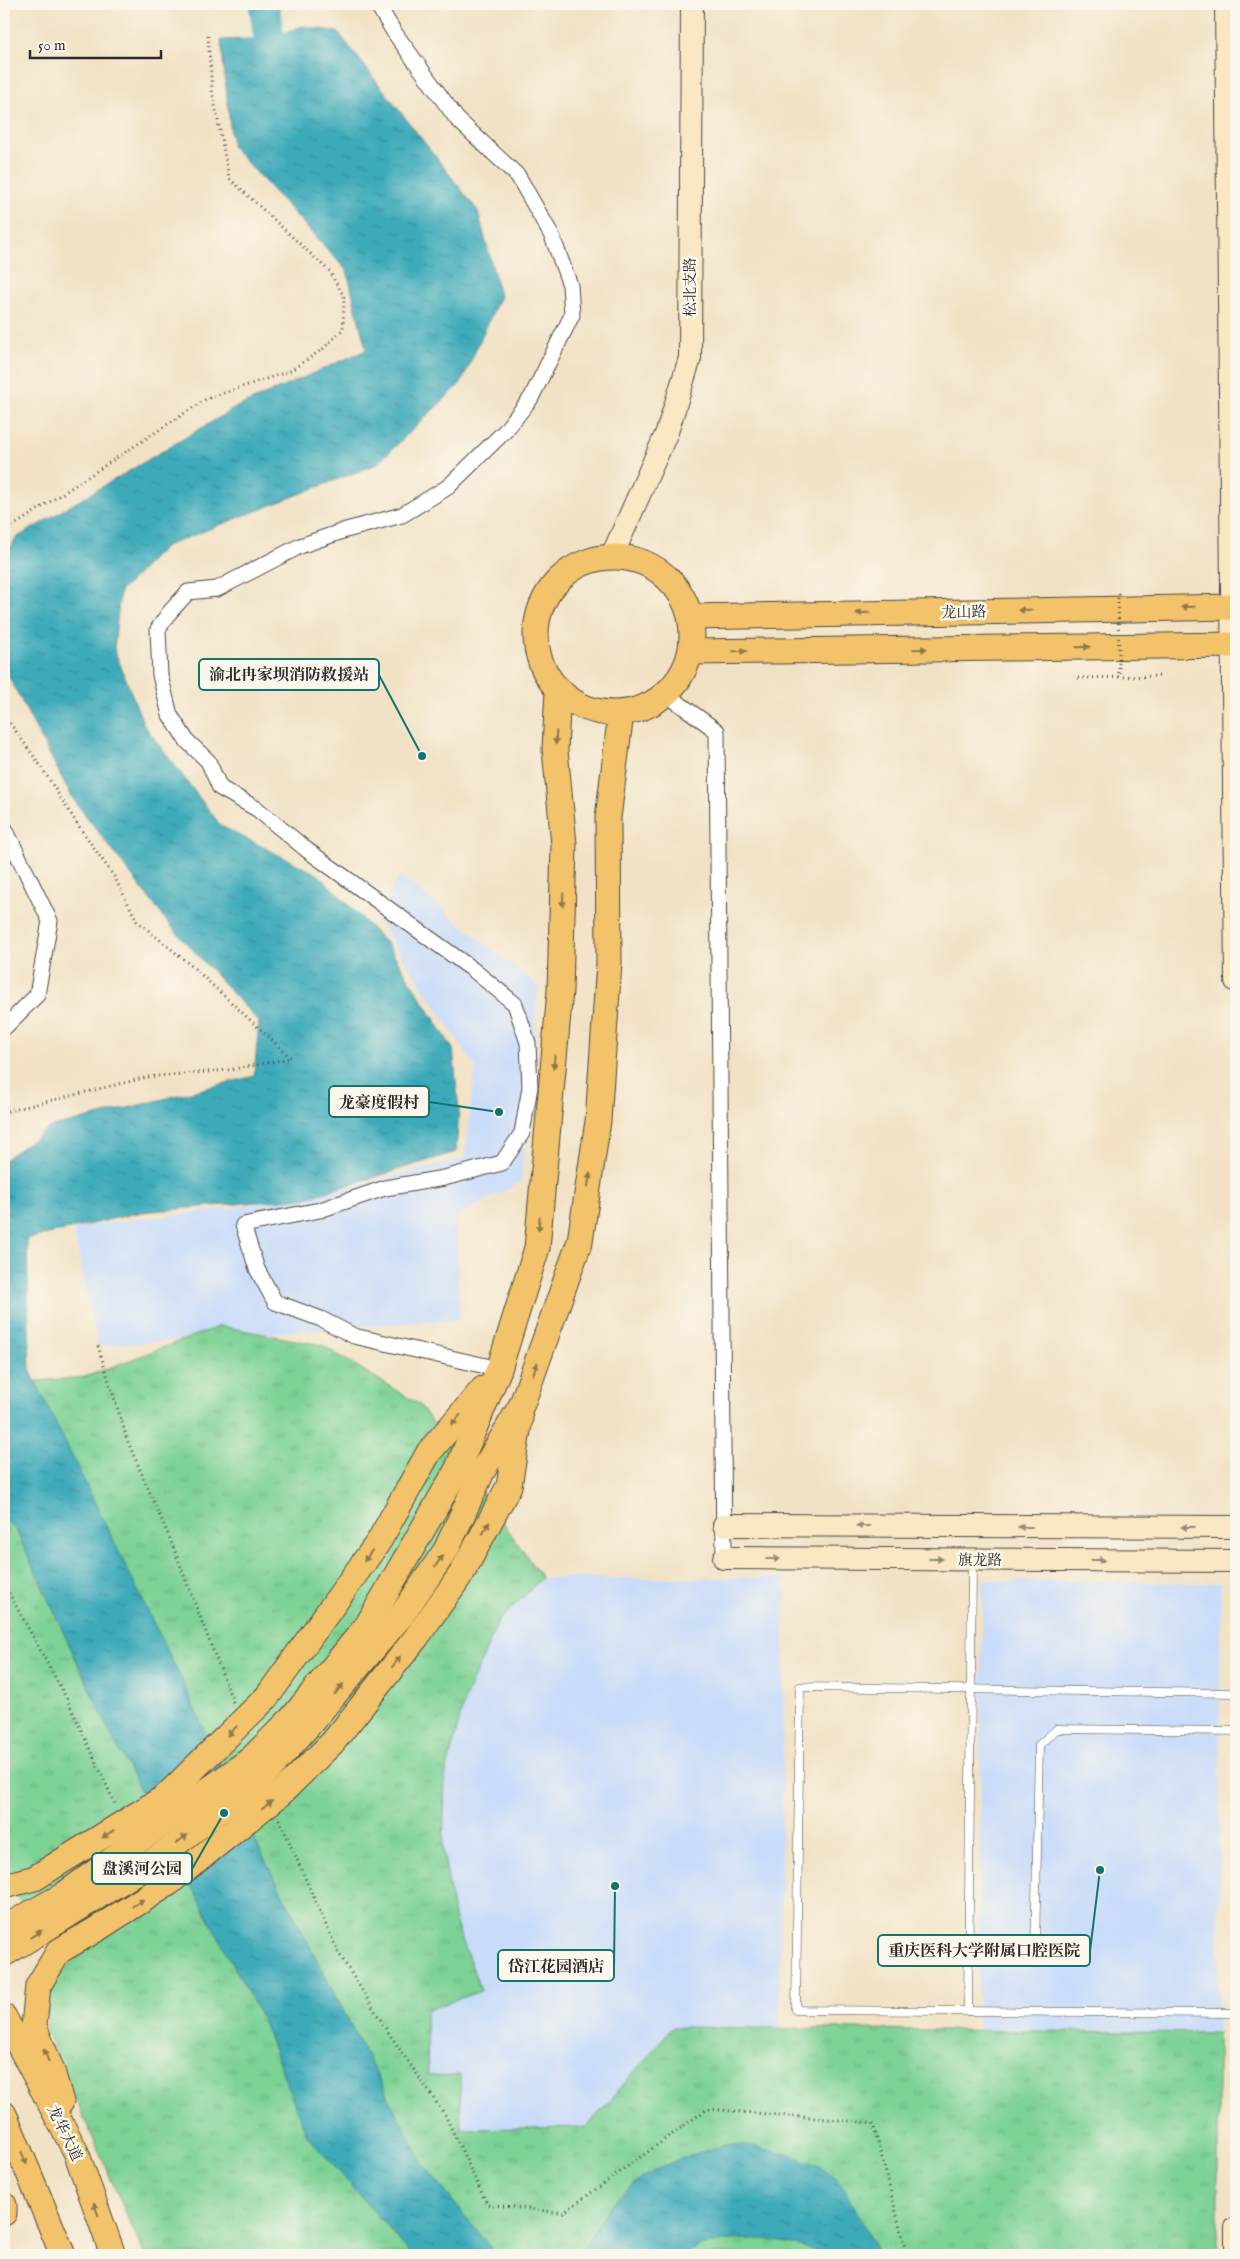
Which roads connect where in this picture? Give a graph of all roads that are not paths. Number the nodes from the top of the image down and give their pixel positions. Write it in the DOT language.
graph roads {
  1 [pos="377,4"];
  2 [pos="692,4"];
  3 [pos="1226,4"];
  4 [pos="1233,278"];
  5 [pos="612,556"];
  6 [pos="1234,607"];
  7 [pos="691,617"];
  8 [pos="1234,645"];
  9 [pos="691,652"];
  10 [pos="558,690"];
  11 [pos="666,694"];
  12 [pos="621,713"];
  13 [pos="4,827"];
  14 [pos="1236,885"];
  15 [pos="1236,981"];
  16 [pos="4,1028"];
  17 [pos="499,1370"];
  18 [pos="522,1404"];
  19 [pos="724,1525"];
  20 [pos="1236,1528"];
  21 [pos="724,1558"];
  22 [pos="972,1560"];
  23 [pos="1236,1561"];
  24 [pos="971,1689"];
  25 [pos="1236,1693"];
  26 [pos="300,1721"];
  27 [pos="1236,1731"];
  28 [pos="4,1886"];
  29 [pos="65,1906"];
  30 [pos="4,1928"];
  31 [pos="1034,1953"];
  32 [pos="4,1954"];
  33 [pos="968,2011"];
  34 [pos="1236,2013"];
  35 [pos="6,2020"];
  36 [pos="4,2114"];
  37 [pos="76,2152"];
  38 [pos="4,2205"];
  39 [pos="4,2213"];
  40 [pos="1236,2228"];
  41 [pos="63,2255"];
  42 [pos="113,2255"];
  43 [pos="1236,2255"];
  1 -- 17 [label="street"];
  2 -- 5 [label="main road, 松北支路"];
  3 -- 4 [label="main road"];
  4 -- 6 [label="main road"];
  5 -- 7 [label="main road"];
  5 -- 10 [label="main road"];
  6 -- 7 [label="main road, 龙山路, one-way"];
  6 -- 8 [label="main road"];
  7 -- 9 [label="main road"];
  9 -- 8 [label="main road, one-way"];
  8 -- 14 [label="main road"];
  9 -- 11 [label="main road"];
  10 -- 12 [label="main road"];
  10 -- 17 [label="main road, one-way"];
  11 -- 12 [label="main road"];
  11 -- 19 [label="street"];
  18 -- 12 [label="main road, one-way"];
  13 -- 16 [label="street"];
  14 -- 15 [label="main road"];
  17 -- 26 [label="main road"];
  17 -- 28 [label="main road, one-way, bridge"];
  26 -- 18 [label="main road, one-way"];
  37 -- 18 [label="main road, one-way, bridge"];
  20 -- 19 [label="main road, one-way"];
  19 -- 21 [label="street"];
  21 -- 22 [label="main road, 旗龙路, one-way"];
  22 -- 23 [label="main road, 旗龙路, one-way"];
  22 -- 24 [label="lane"];
  24 -- 25 [label="lane"];
  24 -- 33 [label="lane"];
  24 -- 33 [label="lane"];
  26 -- 29 [label="main road, bridge"];
  27 -- 31 [label="lane"];
  29 -- 30 [label="main road"];
  32 -- 29 [label="main road, one-way"];
  33 -- 34 [label="lane"];
  35 -- 37 [label="main road, 龙华大道"];
  36 -- 41 [label="main road, one-way"];
  42 -- 37 [label="main road, 龙华大道, one-way"];
  38 -- 39 [label="main road"];
  40 -- 43 [label="main road"];
}
